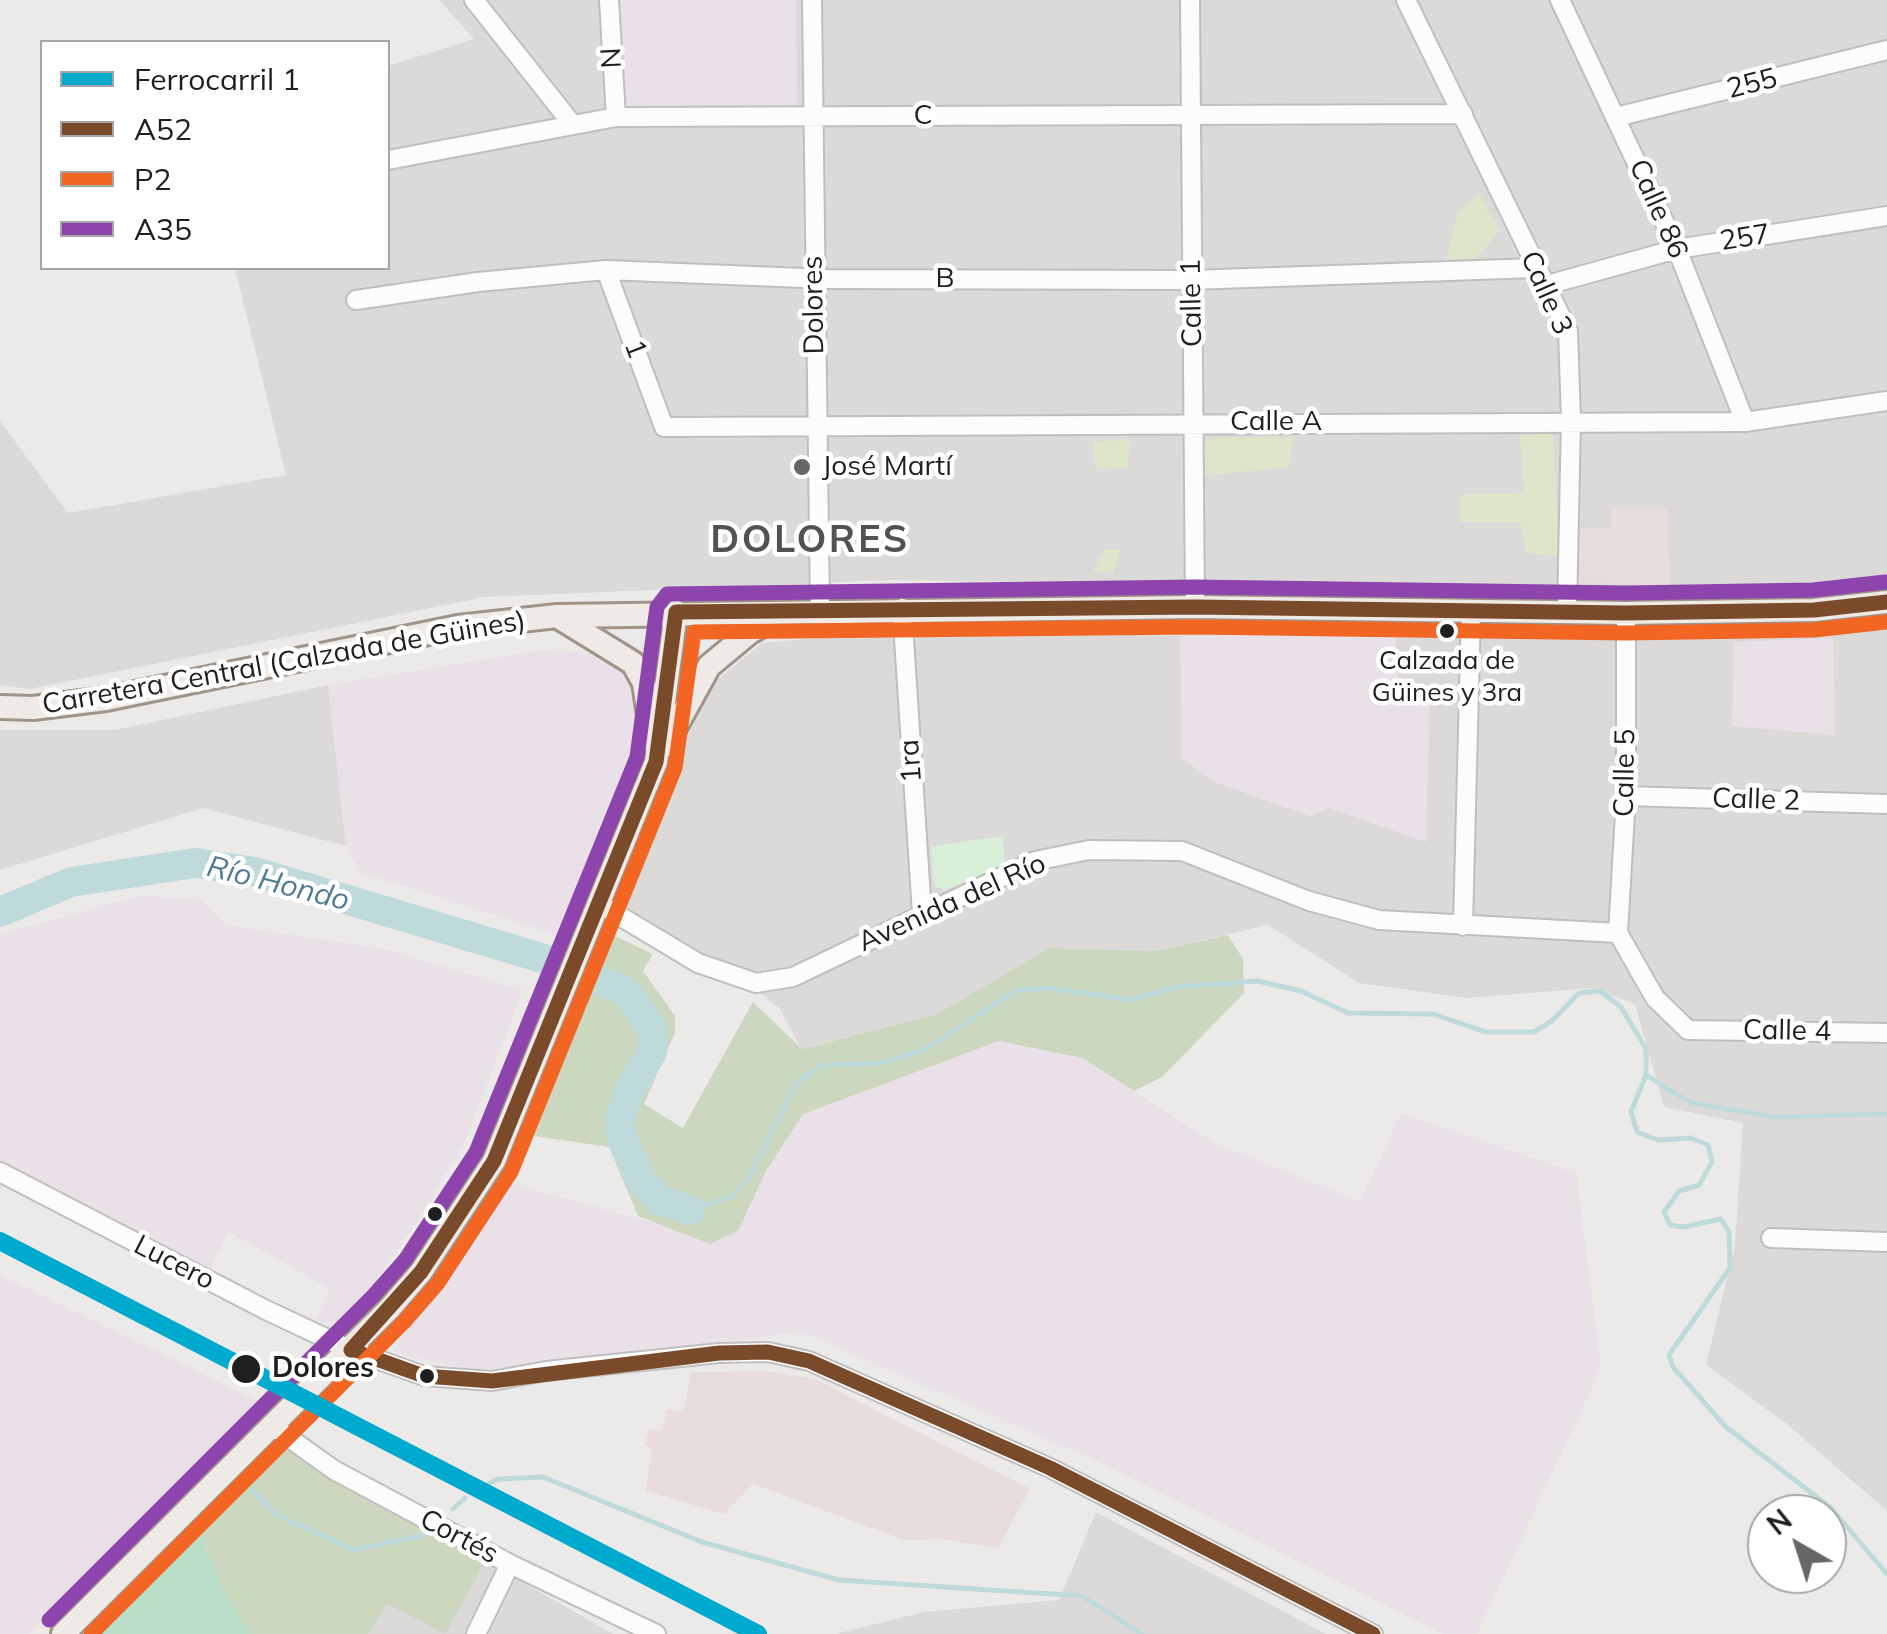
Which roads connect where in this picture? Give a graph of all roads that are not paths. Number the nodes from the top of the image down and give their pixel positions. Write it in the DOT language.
graph roads {
  1 [pos="474,0"];
  2 [pos="609,0"];
  3 [pos="812,0"];
  4 [pos="1190,0"];
  5 [pos="1406,0"];
  6 [pos="1560,0"];
  7 [pos="1887,50"];
  8 [pos="1463,114"];
  9 [pos="814,115"];
  10 [pos="616,116"];
  11 [pos="1194,116"];
  12 [pos="1616,118"];
  13 [pos="573,124"];
  14 [pos="390,160"];
  15 [pos="1887,216"];
  16 [pos="1677,249"];
  17 [pos="1535,268"];
  18 [pos="606,270"];
  19 [pos="813,279"];
  20 [pos="1190,280"];
  21 [pos="1547,285"];
  22 [pos="356,300"];
  23 [pos="1887,401"];
  24 [pos="1571,420"];
  25 [pos="1745,422"];
  26 [pos="1195,423"];
  27 [pos="816,426"];
  28 [pos="664,428"];
  29 [pos="1887,602"];
  30 [pos="1195,607"];
  31 [pos="902,608"];
  32 [pos="788,610"];
  33 [pos="820,610"];
  34 [pos="1472,611"];
  35 [pos="676,612"];
  36 [pos="1566,612"];
  37 [pos="1626,613"];
  38 [pos="557,616"];
  39 [pos="0,708"];
  40 [pos="656,762"];
  41 [pos="1626,796"];
  42 [pos="1887,804"];
  43 [pos="598,903"];
  44 [pos="922,914"];
  45 [pos="1463,926"];
  46 [pos="1618,933"];
  47 [pos="1887,1033"];
  48 [pos="0,1172"];
  49 [pos="1771,1238"];
  50 [pos="1887,1242"];
  51 [pos="351,1350"];
  52 [pos="271,1425"];
  53 [pos="510,1564"];
  54 [pos="63,1634"];
  55 [pos="476,1634"];
  56 [pos="656,1634"];
  57 [pos="1373,1634"];
  1 -- 13 [label="street"];
  2 -- 10 [label="street, N"];
  3 -- 9 [label="street, Dolores"];
  4 -- 11 [label="street, Calle 1"];
  5 -- 8 [label="street, Calle 3"];
  6 -- 12 [label="street, Calle 86"];
  7 -- 12 [label="street, 255"];
  8 -- 11 [label="street, C"];
  8 -- 17 [label="street, Calle 3"];
  9 -- 10 [label="street, C"];
  9 -- 11 [label="street, C"];
  9 -- 19 [label="street, Dolores"];
  10 -- 13 [label="street, C"];
  11 -- 20 [label="street, Calle 1"];
  12 -- 16 [label="street, Calle 86"];
  13 -- 14 [label="street, C"];
  15 -- 16 [label="street, 257"];
  16 -- 21 [label="street, 257"];
  16 -- 25 [label="street, Calle 86"];
  17 -- 20 [label="street, B"];
  17 -- 21 [label="street, Calle 3"];
  18 -- 19 [label="street, B"];
  18 -- 22 [label="street, B"];
  18 -- 28 [label="street, 1"];
  19 -- 20 [label="street, B"];
  19 -- 27 [label="street, Dolores"];
  20 -- 26 [label="street, Calle 1"];
  21 -- 24 [label="street, Calle 3"];
  23 -- 25 [label="street, Calle A"];
  24 -- 25 [label="street, Calle A"];
  24 -- 26 [label="street, Calle A"];
  24 -- 36 [label="street, Calle 3"];
  26 -- 27 [label="street, Calle A"];
  26 -- 30 [label="street, Calle 1"];
  27 -- 28 [label="street, Calle A"];
  27 -- 33 [label="street, Dolores"];
  29 -- 37 [label="main road, Carretera Central (Calzada de Güines)"];
  30 -- 31 [label="main road, Carretera Central (Calzada de Güines)"];
  30 -- 34 [label="main road, Carretera Central (Calzada de Güines)"];
  31 -- 33 [label="main road, Carretera Central (Calzada de Güines)"];
  31 -- 44 [label="street, 1ra"];
  32 -- 33 [label="main road, Carretera Central (Calzada de Güines)"];
  32 -- 35 [label="main road, Carretera Central (Calzada de Güines)"];
  32 -- 40 [label="main road"];
  34 -- 36 [label="main road, Carretera Central (Calzada de Güines)"];
  34 -- 45 [label="street"];
  35 -- 38 [label="main road, Carretera Central (Calzada de Güines)"];
  35 -- 40 [label="main road"];
  36 -- 37 [label="main road, Carretera Central (Calzada de Güines)"];
  37 -- 41 [label="street, Calle 5"];
  38 -- 39 [label="main road, Carretera Central (Calzada de Güines)"];
  38 -- 40 [label="main road"];
  40 -- 43 [label="main road"];
  41 -- 42 [label="street, Calle 2"];
  41 -- 46 [label="street, Calle 5"];
  43 -- 44 [label="street, Avenida del Río"];
  43 -- 51 [label="main road"];
  44 -- 45 [label="street, Avenida del Río"];
  45 -- 46 [label="street, Avenida del Río"];
  46 -- 47 [label="street, Calle 4"];
  48 -- 51 [label="street, Lucero"];
  49 -- 50 [label="street"];
  51 -- 52 [label="main road"];
  51 -- 57 [label="street, Lucero"];
  52 -- 53 [label="street, Cortés"];
  52 -- 54 [label="main road"];
  53 -- 55 [label="street"];
  53 -- 56 [label="street, Cortés"];
}
